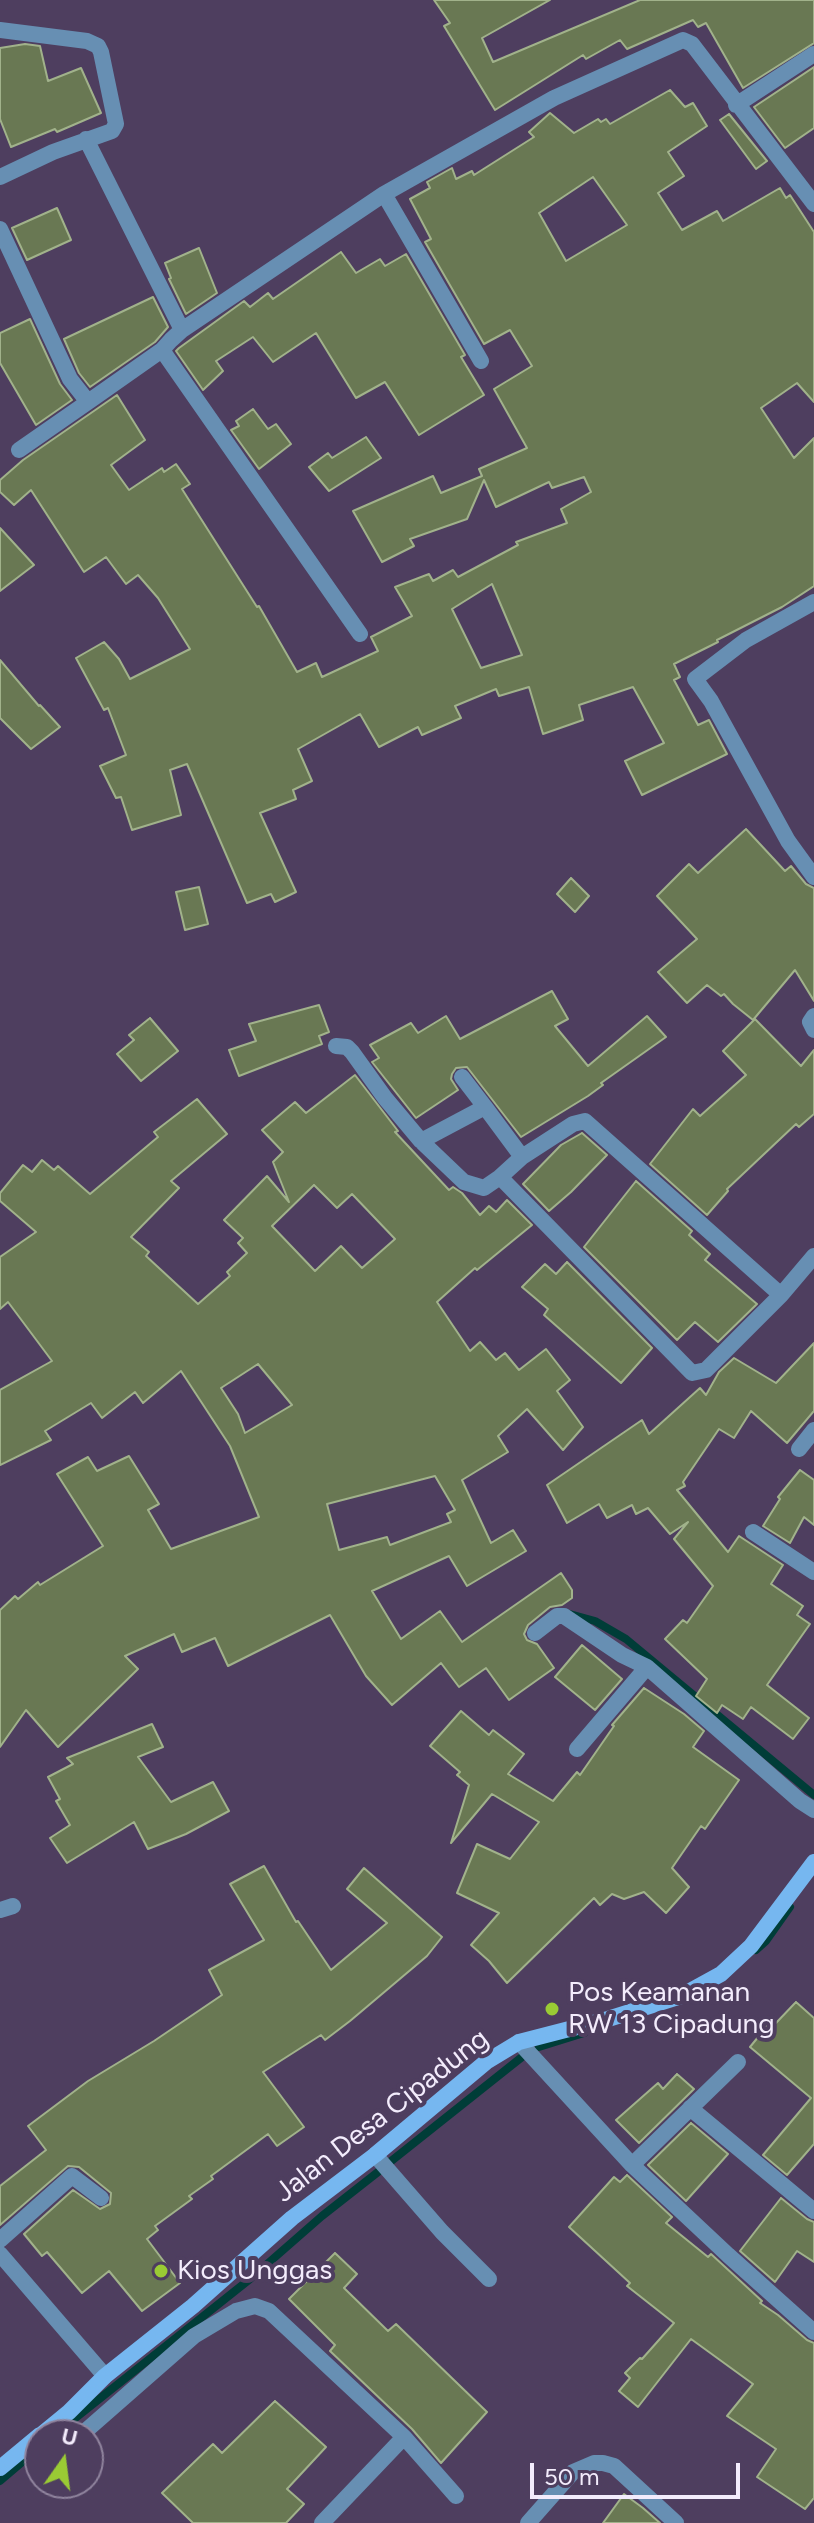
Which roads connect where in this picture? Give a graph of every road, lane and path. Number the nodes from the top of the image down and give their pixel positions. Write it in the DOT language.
graph roads {
  1 [pos="0,30"];
  2 [pos="814,54"];
  3 [pos="736,105"];
  4 [pos="86,139"];
  5 [pos="0,177"];
  6 [pos="384,194"];
  7 [pos="814,204"];
  8 [pos="0,229"];
  9 [pos="182,330"];
  10 [pos="162,350"];
  11 [pos="481,361"];
  12 [pos="88,402"];
  13 [pos="19,450"];
  14 [pos="814,602"];
  15 [pos="360,634"];
  16 [pos="814,877"];
  17 [pos="814,1016"];
  18 [pos="814,1030"];
  19 [pos="336,1046"];
  20 [pos="462,1077"];
  21 [pos="485,1107"];
  22 [pos="421,1141"];
  23 [pos="522,1157"];
  24 [pos="500,1177"];
  25 [pos="814,1256"];
  26 [pos="781,1295"];
  27 [pos="814,1430"];
  28 [pos="799,1449"];
  29 [pos="753,1532"];
  30 [pos="814,1572"];
  31 [pos="535,1633"];
  32 [pos="647,1667"];
  33 [pos="577,1749"];
  34 [pos="814,1810"];
  35 [pos="814,1862"];
  36 [pos="519,2042"];
  37 [pos="738,2062"];
  38 [pos="690,2108"];
  39 [pos="375,2155"];
  40 [pos="632,2165"];
  41 [pos="101,2198"];
  42 [pos="814,2211"];
  43 [pos="0,2240"];
  44 [pos="0,2254"];
  45 [pos="489,2279"];
  46 [pos="814,2332"];
  47 [pos="105,2376"];
  48 [pos="58,2419"];
  49 [pos="99,2419"];
  50 [pos="404,2437"];
  51 [pos="24,2448"];
  52 [pos="0,2468"];
  53 [pos="456,2496"];
  54 [pos="322,2523"];
  55 [pos="528,2523"];
  56 [pos="676,2523"];
  1 -- 4 [label="street"];
  2 -- 3 [label="street"];
  3 -- 6 [label="street"];
  3 -- 7 [label="street"];
  4 -- 5 [label="street"];
  4 -- 9 [label="street"];
  6 -- 9 [label="street"];
  6 -- 11 [label="street"];
  8 -- 12 [label="street"];
  9 -- 10 [label="street"];
  10 -- 12 [label="street"];
  10 -- 15 [label="street"];
  12 -- 13 [label="street"];
  14 -- 16 [label="street"];
  17 -- 18 [label="street"];
  19 -- 22 [label="street"];
  20 -- 21 [label="street"];
  21 -- 22 [label="street"];
  21 -- 23 [label="street"];
  22 -- 24 [label="street"];
  23 -- 24 [label="street"];
  23 -- 26 [label="street"];
  24 -- 26 [label="street"];
  25 -- 26 [label="street"];
  27 -- 28 [label="street"];
  29 -- 30 [label="street"];
  31 -- 32 [label="street"];
  32 -- 33 [label="street"];
  32 -- 34 [label="street"];
  35 -- 36 [label="street, Jalan Desa Cipadung"];
  36 -- 39 [label="street, Jalan Desa Cipadung"];
  36 -- 40 [label="street"];
  37 -- 38 [label="street"];
  38 -- 40 [label="street"];
  38 -- 42 [label="street"];
  39 -- 45 [label="street"];
  39 -- 47 [label="street, Jalan Desa Cipadung"];
  40 -- 46 [label="street"];
  41 -- 43 [label="street"];
  44 -- 47 [label="street"];
  47 -- 48 [label="street, Jalan Desa Cipadung"];
  49 -- 50 [label="street"];
  50 -- 53 [label="street"];
  50 -- 54 [label="street"];
  51 -- 52 [label="street, Jalan Desa Cipadung"];
  55 -- 56 [label="street"];
}
